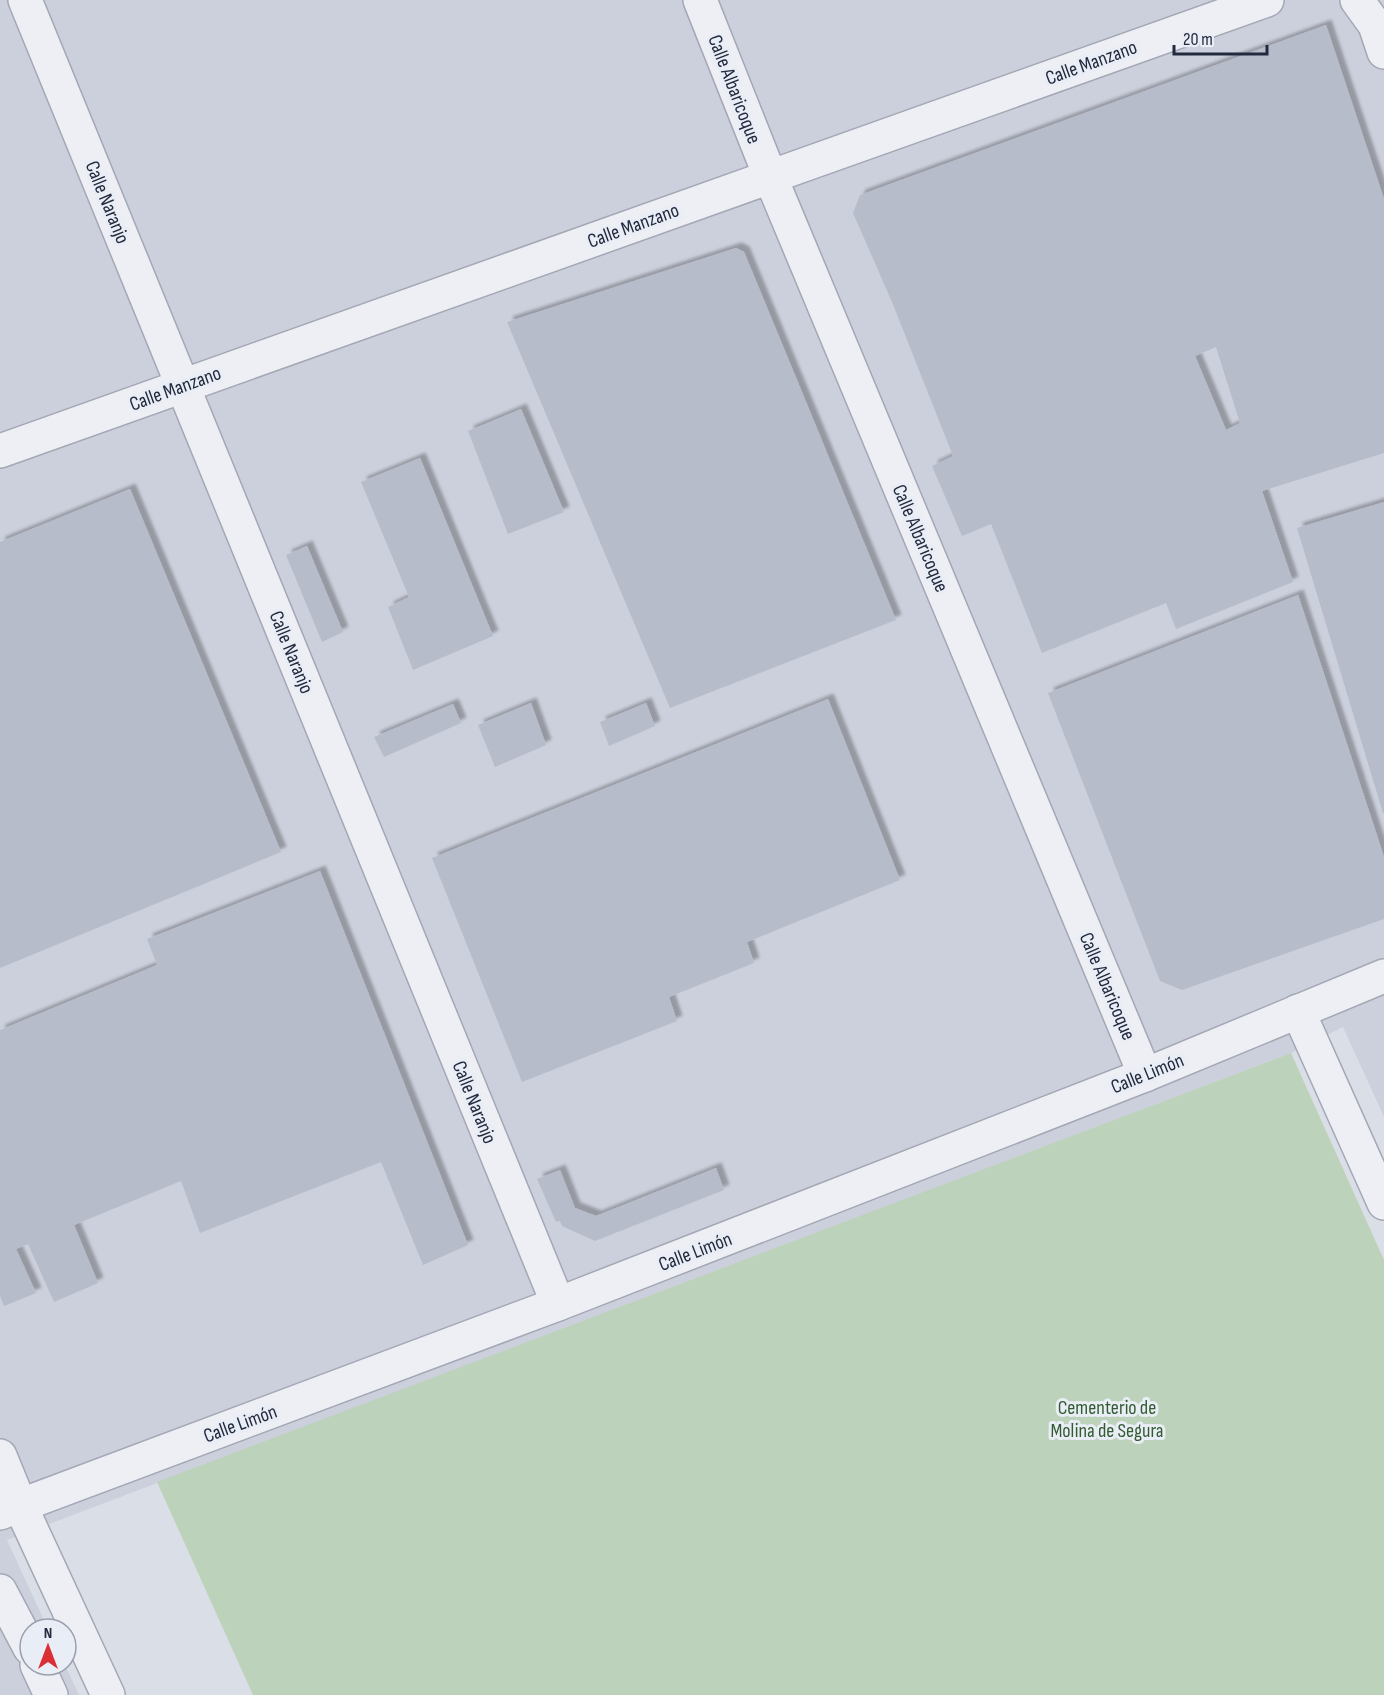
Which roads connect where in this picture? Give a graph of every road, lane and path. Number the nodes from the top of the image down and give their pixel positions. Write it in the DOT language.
graph roads {
  1 [pos="25,0"];
  2 [pos="700,0"];
  3 [pos="1267,0"];
  4 [pos="1357,0"];
  5 [pos="1384,52"];
  6 [pos="770,176"];
  7 [pos="183,386"];
  8 [pos="0,451"];
  9 [pos="1384,976"];
  10 [pos="1298,1011"];
  11 [pos="1145,1075"];
  12 [pos="1384,1203"];
  13 [pos="558,1304"];
  14 [pos="0,1456"];
  15 [pos="10,1509"];
  16 [pos="0,1591"];
  17 [pos="18,1625"];
  18 [pos="43,1677"];
  19 [pos="51,1695"];
  20 [pos="108,1695"];
  1 -- 7 [label="street, Calle Naranjo"];
  2 -- 6 [label="street, Calle Albaricoque"];
  3 -- 6 [label="street, Calle Manzano"];
  4 -- 5 [label="street"];
  6 -- 7 [label="street, Calle Manzano"];
  6 -- 11 [label="street, Calle Albaricoque"];
  7 -- 8 [label="street, Calle Manzano"];
  7 -- 13 [label="street, Calle Naranjo"];
  9 -- 10 [label="street, Calle Limón"];
  10 -- 11 [label="street, Calle Limón"];
  10 -- 12 [label="street"];
  11 -- 13 [label="street, Calle Limón"];
  13 -- 15 [label="street, Calle Limón"];
  14 -- 15 [label="street"];
  15 -- 20 [label="street"];
  16 -- 17 [label="street"];
  18 -- 19 [label="street"];
}
